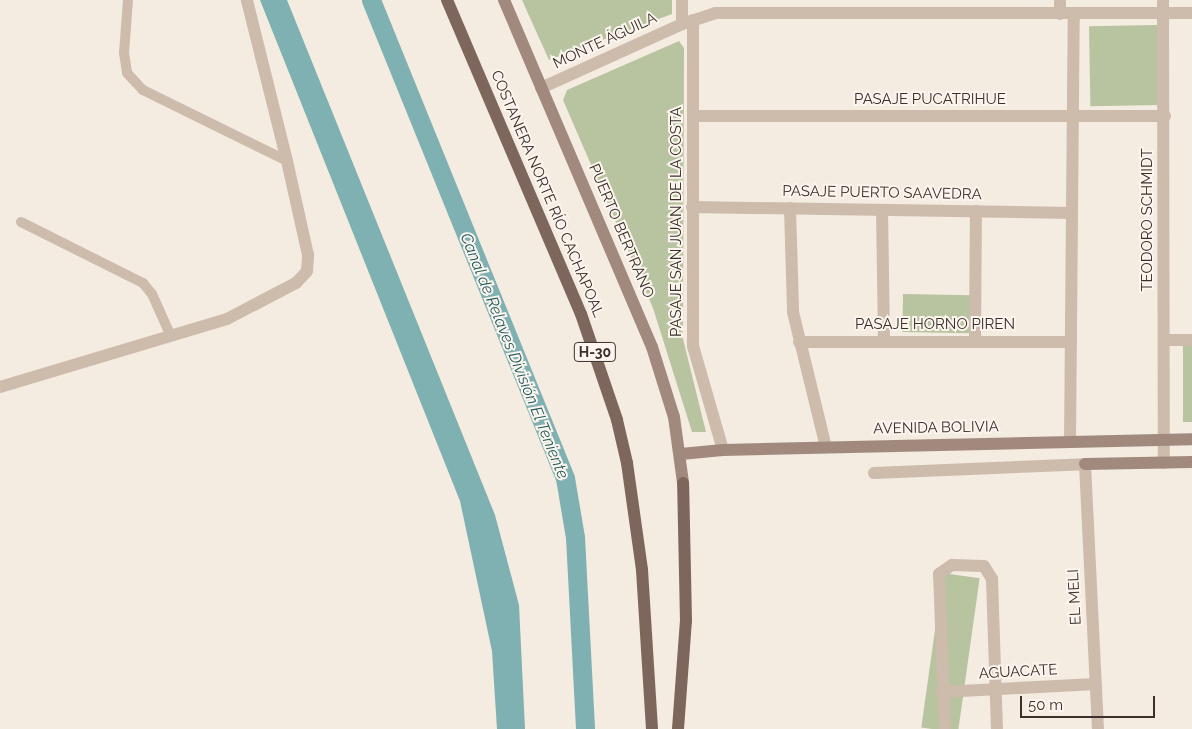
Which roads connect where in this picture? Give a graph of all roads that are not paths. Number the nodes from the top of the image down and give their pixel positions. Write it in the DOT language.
graph roads {
  1 [pos="128,0"];
  2 [pos="247,0"];
  3 [pos="447,0"];
  4 [pos="504,0"];
  5 [pos="682,0"];
  6 [pos="1060,0"];
  7 [pos="1163,0"];
  8 [pos="1060,14"];
  9 [pos="1074,14"];
  10 [pos="1165,14"];
  11 [pos="1192,14"];
  12 [pos="687,22"];
  13 [pos="541,88"];
  14 [pos="694,116"];
  15 [pos="1072,116"];
  16 [pos="1165,116"];
  17 [pos="287,161"];
  18 [pos="692,207"];
  19 [pos="790,208"];
  20 [pos="882,210"];
  21 [pos="976,212"];
  22 [pos="1072,213"];
  23 [pos="21,222"];
  24 [pos="170,334"];
  25 [pos="884,340"];
  26 [pos="1164,340"];
  27 [pos="1192,340"];
  28 [pos="799,342"];
  29 [pos="975,342"];
  30 [pos="1071,342"];
  31 [pos="0,387"];
  32 [pos="1192,439"];
  33 [pos="1163,440"];
  34 [pos="1070,442"];
  35 [pos="826,447"];
  36 [pos="724,450"];
  37 [pos="681,454"];
  38 [pos="1192,462"];
  39 [pos="1164,463"];
  40 [pos="1086,464"];
  41 [pos="874,473"];
  42 [pos="683,483"];
  43 [pos="1096,684"];
  44 [pos="994,689"];
  45 [pos="942,692"];
  46 [pos="652,729"];
  47 [pos="678,729"];
  48 [pos="945,729"];
  49 [pos="997,729"];
  50 [pos="1098,729"];
  1 -- 17 [label="lane"];
  2 -- 17 [label="street"];
  3 -- 46 [label="main road, COSTANERA NORTE RÍO CACHAPOAL / H-30"];
  4 -- 13 [label="street, PUERTO BERTRANO"];
  5 -- 12 [label="street, PASAJE SAN JUAN DE LA COSTA"];
  6 -- 8 [label="street"];
  7 -- 10 [label="street, TEODORO SCHMIDT"];
  8 -- 9 [label="street, MONTE ÁGUILA"];
  8 -- 12 [label="street, MONTE ÁGUILA"];
  9 -- 10 [label="street, MONTE ÁGUILA"];
  9 -- 15 [label="street"];
  10 -- 11 [label="street, MONTE ÁGUILA"];
  10 -- 16 [label="street, TEODORO SCHMIDT"];
  12 -- 13 [label="street, MONTE ÁGUILA"];
  12 -- 14 [label="street, PASAJE SAN JUAN DE LA COSTA"];
  13 -- 37 [label="street, PUERTO BERTRANO"];
  14 -- 15 [label="street, PASAJE PUCATRIHUE"];
  14 -- 18 [label="street, PASAJE SAN JUAN DE LA COSTA"];
  15 -- 16 [label="street, PASAJE PUCATRIHUE"];
  15 -- 22 [label="street"];
  16 -- 26 [label="street, TEODORO SCHMIDT"];
  17 -- 24 [label="street"];
  18 -- 19 [label="street, PASAJE PUERTO SAAVEDRA"];
  18 -- 36 [label="street, PASAJE SAN JUAN DE LA COSTA"];
  19 -- 20 [label="street, PASAJE PUERTO SAAVEDRA"];
  19 -- 28 [label="street"];
  20 -- 21 [label="street, PASAJE PUERTO SAAVEDRA"];
  20 -- 25 [label="street"];
  21 -- 22 [label="street, PASAJE PUERTO SAAVEDRA"];
  21 -- 29 [label="street"];
  22 -- 30 [label="street"];
  23 -- 24 [label="lane"];
  24 -- 31 [label="street"];
  25 -- 28 [label="street, PASAJE HORNO PIREN"];
  25 -- 29 [label="street, PASAJE HORNO PIREN"];
  26 -- 27 [label="street"];
  26 -- 33 [label="street, TEODORO SCHMIDT"];
  28 -- 35 [label="street"];
  29 -- 30 [label="street, PASAJE HORNO PIREN"];
  30 -- 34 [label="street"];
  32 -- 33 [label="street, AVENIDA BOLIVIA"];
  33 -- 34 [label="street, AVENIDA BOLIVIA"];
  33 -- 39 [label="street, TEODORO SCHMIDT"];
  34 -- 35 [label="street, AVENIDA BOLIVIA"];
  35 -- 36 [label="street, AVENIDA BOLIVIA"];
  36 -- 37 [label="street, AVENIDA BOLIVIA"];
  37 -- 42 [label="street, PUERTO BERTRANO"];
  38 -- 39 [label="street"];
  39 -- 40 [label="street"];
  40 -- 41 [label="street"];
  40 -- 43 [label="street, EL MELI"];
  42 -- 47 [label="main road"];
  43 -- 44 [label="street, AGUACATE"];
  43 -- 50 [label="street, EL MELI"];
  44 -- 45 [label="street, AGUACATE"];
  44 -- 45 [label="street"];
  44 -- 49 [label="street"];
  45 -- 48 [label="street"];
}
